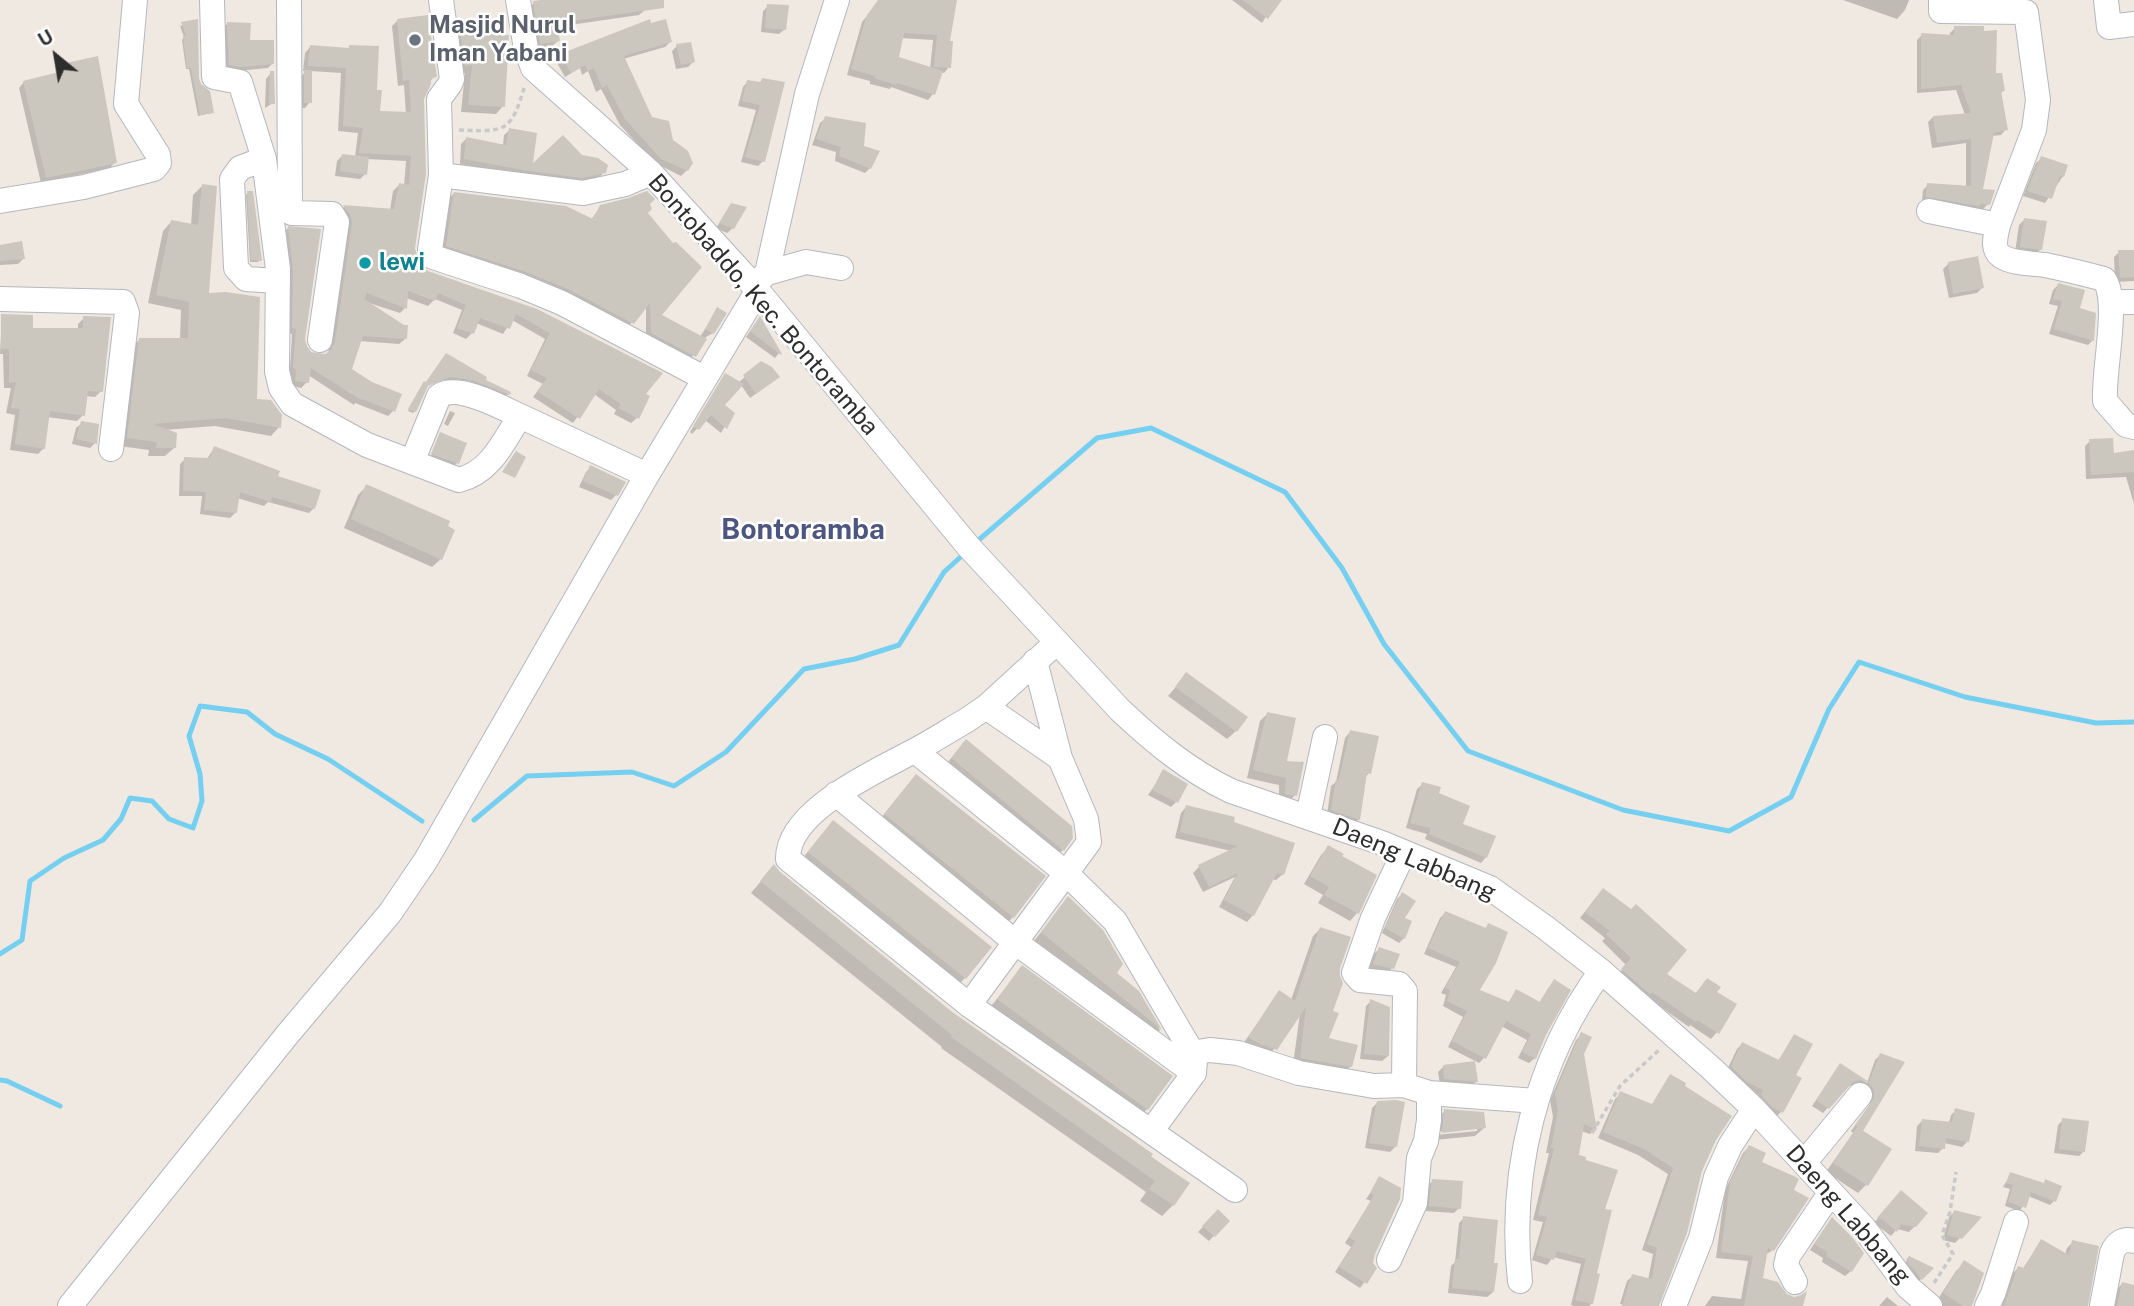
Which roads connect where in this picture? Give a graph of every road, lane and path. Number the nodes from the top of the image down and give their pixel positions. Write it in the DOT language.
graph roads {
  1 [pos="135,0"];
  2 [pos="212,0"];
  3 [pos="289,0"];
  4 [pos="441,0"];
  5 [pos="518,0"];
  6 [pos="837,0"];
  7 [pos="1941,0"];
  8 [pos="2106,0"];
  9 [pos="2134,24"];
  10 [pos="523,93"];
  11 [pos="439,129"];
  12 [pos="264,159"];
  13 [pos="442,175"];
  14 [pos="639,178"];
  15 [pos="0,201"];
  16 [pos="1929,211"];
  17 [pos="1998,225"];
  18 [pos="841,268"];
  19 [pos="278,281"];
  20 [pos="759,283"];
  21 [pos="0,299"];
  22 [pos="2123,302"];
  23 [pos="320,340"];
  24 [pos="704,378"];
  25 [pos="520,416"];
  26 [pos="2134,427"];
  27 [pos="111,449"];
  28 [pos="412,462"];
  29 [pos="647,475"];
  30 [pos="992,573"];
  31 [pos="1057,642"];
  32 [pos="1035,662"];
  33 [pos="986,707"];
  34 [pos="1325,737"];
  35 [pos="915,751"];
  36 [pos="1060,758"];
  37 [pos="836,794"];
  38 [pos="1308,816"];
  39 [pos="1404,852"];
  40 [pos="1066,873"];
  41 [pos="1015,942"];
  42 [pos="1601,971"];
  43 [pos="969,1005"];
  44 [pos="1674,1036"];
  45 [pos="1193,1063"];
  46 [pos="1404,1085"];
  47 [pos="1429,1093"];
  48 [pos="1860,1094"];
  49 [pos="1536,1101"];
  50 [pos="1754,1109"];
  51 [pos="1152,1130"];
  52 [pos="1592,1133"];
  53 [pos="1804,1163"];
  54 [pos="1956,1172"];
  55 [pos="1235,1190"];
  56 [pos="1831,1192"];
  57 [pos="2016,1222"];
  58 [pos="2134,1241"];
  59 [pos="1389,1260"];
  60 [pos="1520,1281"];
  61 [pos="1795,1282"];
  62 [pos="1925,1302"];
  63 [pos="70,1306"];
  64 [pos="1674,1306"];
  65 [pos="1987,1306"];
  66 [pos="2102,1306"];
  1 -- 15 [label="street"];
  2 -- 12 [label="street"];
  3 -- 23 [label="street"];
  4 -- 11 [label="street"];
  5 -- 14 [label="street, Bontobaddo, Kec. Bontoramba"];
  6 -- 20 [label="street"];
  7 -- 17 [label="street"];
  8 -- 9 [label="street"];
  10 -- 11 [label="path"];
  11 -- 13 [label="street"];
  12 -- 19 [label="street"];
  12 -- 19 [label="street"];
  13 -- 14 [label="street"];
  13 -- 24 [label="street"];
  14 -- 20 [label="street, Bontobaddo, Kec. Bontoramba"];
  16 -- 17 [label="street"];
  17 -- 22 [label="street"];
  18 -- 20 [label="street"];
  19 -- 28 [label="street"];
  20 -- 24 [label="street"];
  20 -- 30 [label="street, Bontobaddo, Kec. Bontoramba"];
  21 -- 27 [label="street"];
  22 -- 26 [label="street"];
  24 -- 29 [label="street"];
  25 -- 28 [label="street"];
  25 -- 28 [label="street"];
  25 -- 29 [label="street"];
  29 -- 63 [label="street"];
  30 -- 31 [label="street, Daeng Labbang"];
  31 -- 32 [label="street"];
  31 -- 38 [label="street, Daeng Labbang"];
  32 -- 33 [label="street"];
  32 -- 36 [label="street"];
  33 -- 35 [label="street"];
  33 -- 36 [label="street"];
  34 -- 38 [label="street"];
  35 -- 37 [label="street"];
  35 -- 40 [label="street"];
  36 -- 40 [label="street"];
  37 -- 41 [label="street"];
  37 -- 43 [label="street"];
  38 -- 39 [label="street, Daeng Labbang"];
  39 -- 42 [label="street, Daeng Labbang"];
  39 -- 46 [label="street"];
  40 -- 41 [label="street"];
  40 -- 45 [label="street"];
  41 -- 43 [label="street"];
  41 -- 45 [label="street"];
  42 -- 44 [label="street, Daeng Labbang"];
  42 -- 49 [label="street"];
  43 -- 51 [label="street"];
  44 -- 50 [label="street, Daeng Labbang"];
  44 -- 52 [label="path"];
  45 -- 46 [label="street"];
  45 -- 51 [label="street"];
  46 -- 47 [label="street"];
  47 -- 49 [label="street"];
  47 -- 59 [label="street"];
  48 -- 53 [label="street"];
  49 -- 60 [label="street"];
  50 -- 53 [label="street, Daeng Labbang"];
  50 -- 64 [label="street"];
  51 -- 55 [label="street"];
  53 -- 56 [label="street, Daeng Labbang"];
  54 -- 62 [label="path"];
  56 -- 61 [label="street"];
  56 -- 62 [label="street, Daeng Labbang"];
  57 -- 65 [label="street"];
  58 -- 66 [label="street"];
}
